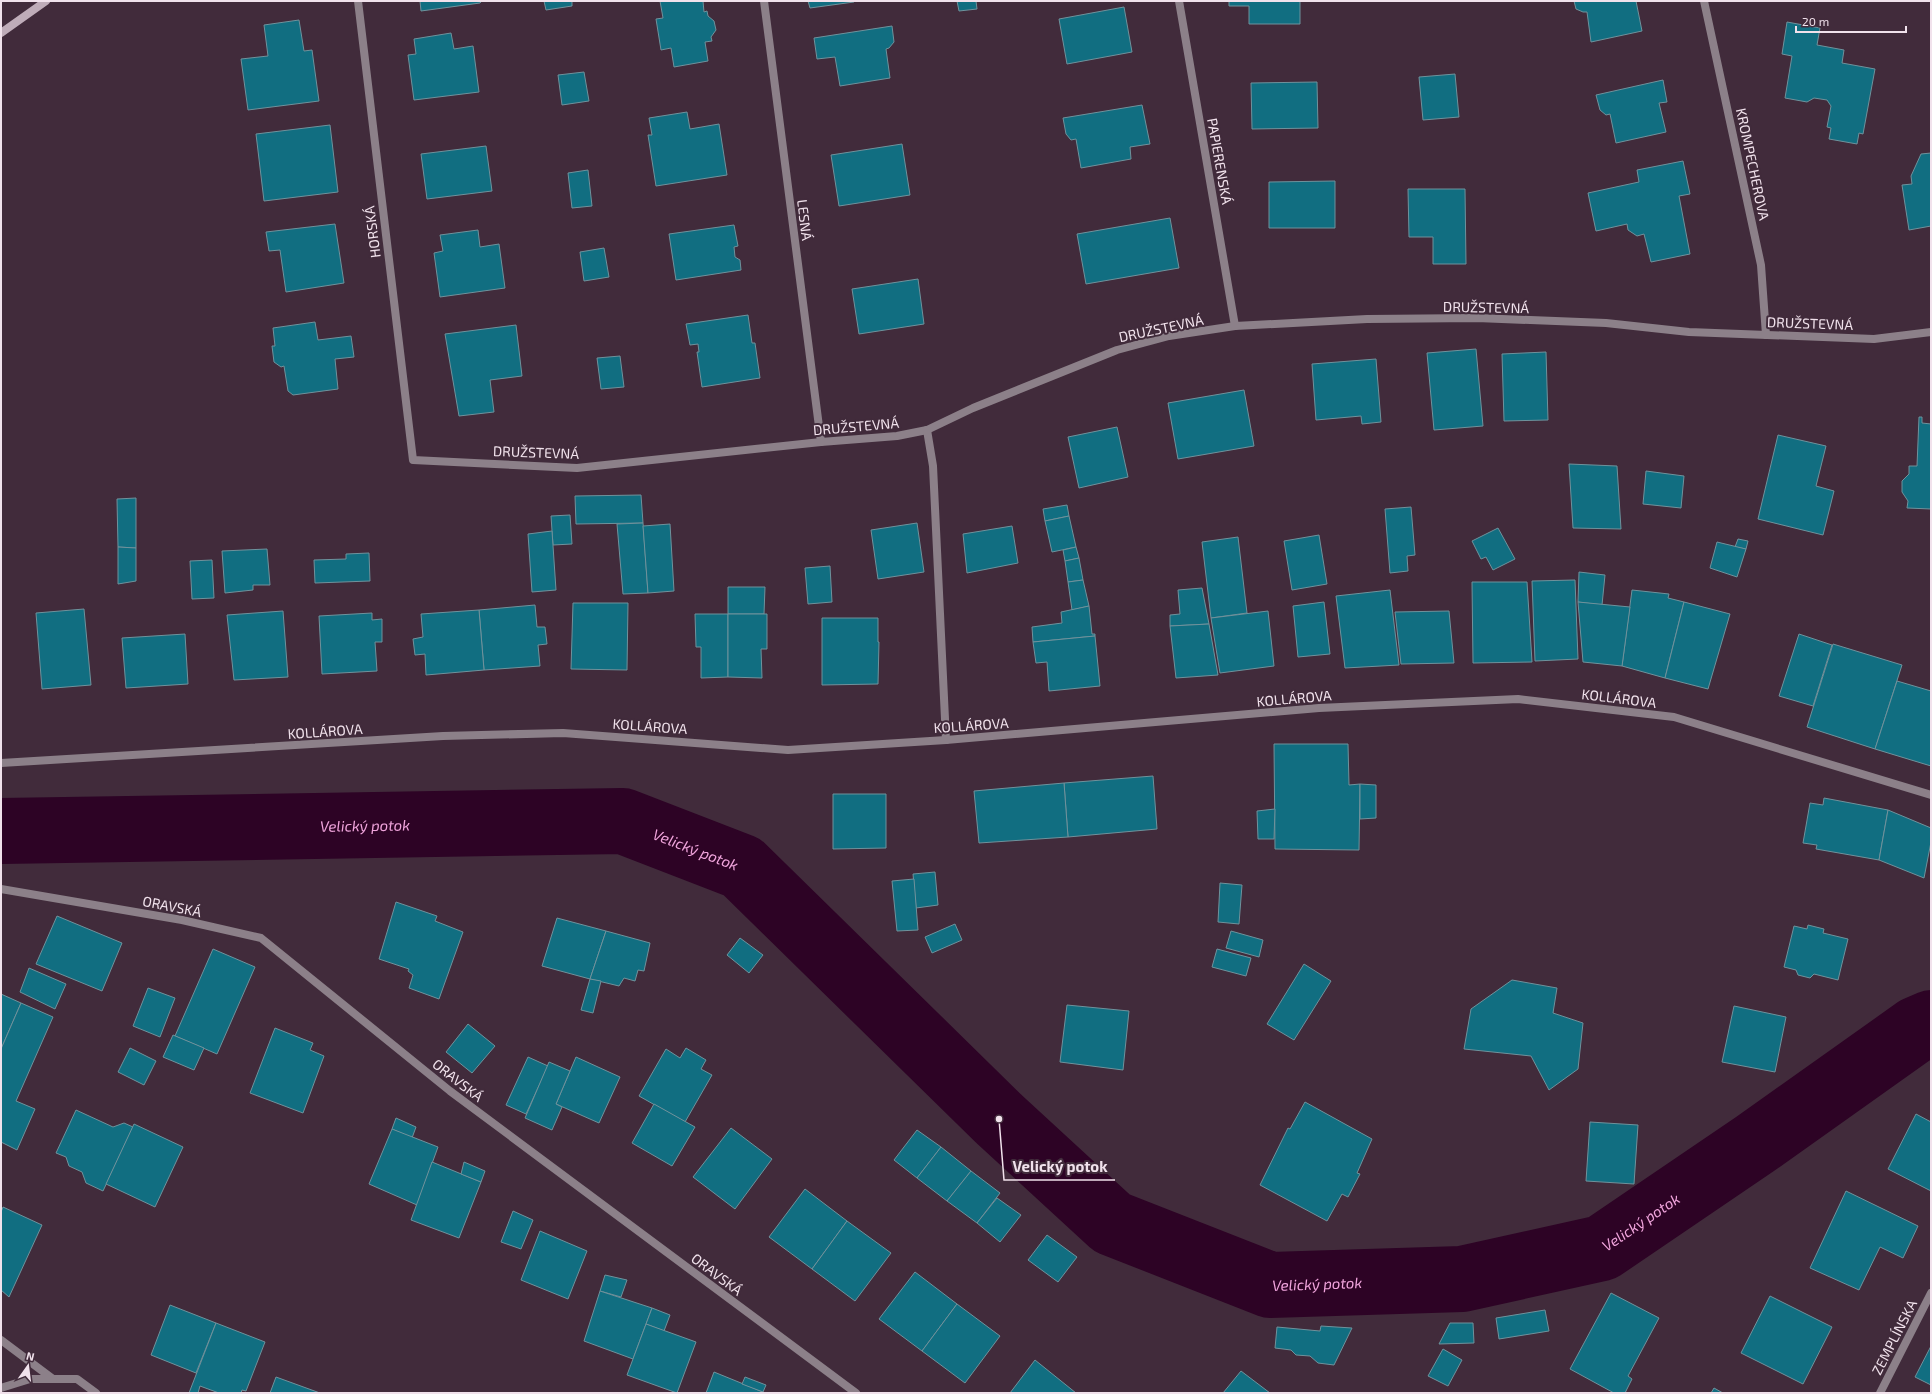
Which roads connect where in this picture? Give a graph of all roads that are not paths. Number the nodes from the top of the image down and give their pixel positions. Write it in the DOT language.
graph roads {
  1 [pos="46,1"];
  2 [pos="358,1"];
  3 [pos="764,1"];
  4 [pos="1179,1"];
  5 [pos="1704,1"];
  6 [pos="1,33"];
  7 [pos="1235,326"];
  8 [pos="1931,332"];
  9 [pos="1766,335"];
  10 [pos="927,430"];
  11 [pos="821,442"];
  12 [pos="413,460"];
  13 [pos="946,740"];
  14 [pos="1,763"];
  15 [pos="1931,795"];
  16 [pos="1,889"];
  17 [pos="1931,1293"];
  18 [pos="1,1340"];
  19 [pos="54,1379"];
  20 [pos="1,1388"];
  21 [pos="96,1393"];
  22 [pos="856,1393"];
  23 [pos="1880,1393"];
  1 -- 6 [label="main road"];
  2 -- 12 [label="street, HORSKÁ"];
  3 -- 11 [label="street, LESNÁ"];
  4 -- 7 [label="street, PAPIERENSKÁ"];
  5 -- 9 [label="street, KROMPECHEROVA"];
  7 -- 9 [label="street, DRUŽSTEVNÁ"];
  7 -- 10 [label="street, DRUŽSTEVNÁ"];
  8 -- 9 [label="street, DRUŽSTEVNÁ"];
  10 -- 11 [label="street, DRUŽSTEVNÁ"];
  10 -- 13 [label="street"];
  11 -- 12 [label="street, DRUŽSTEVNÁ"];
  13 -- 14 [label="street, KOLLÁROVA"];
  13 -- 15 [label="street, KOLLÁROVA"];
  16 -- 22 [label="street, ORAVSKÁ"];
  17 -- 23 [label="street, ZEMPLÍNSKA"];
  18 -- 19 [label="street"];
  19 -- 20 [label="street"];
  19 -- 21 [label="street"];
}
